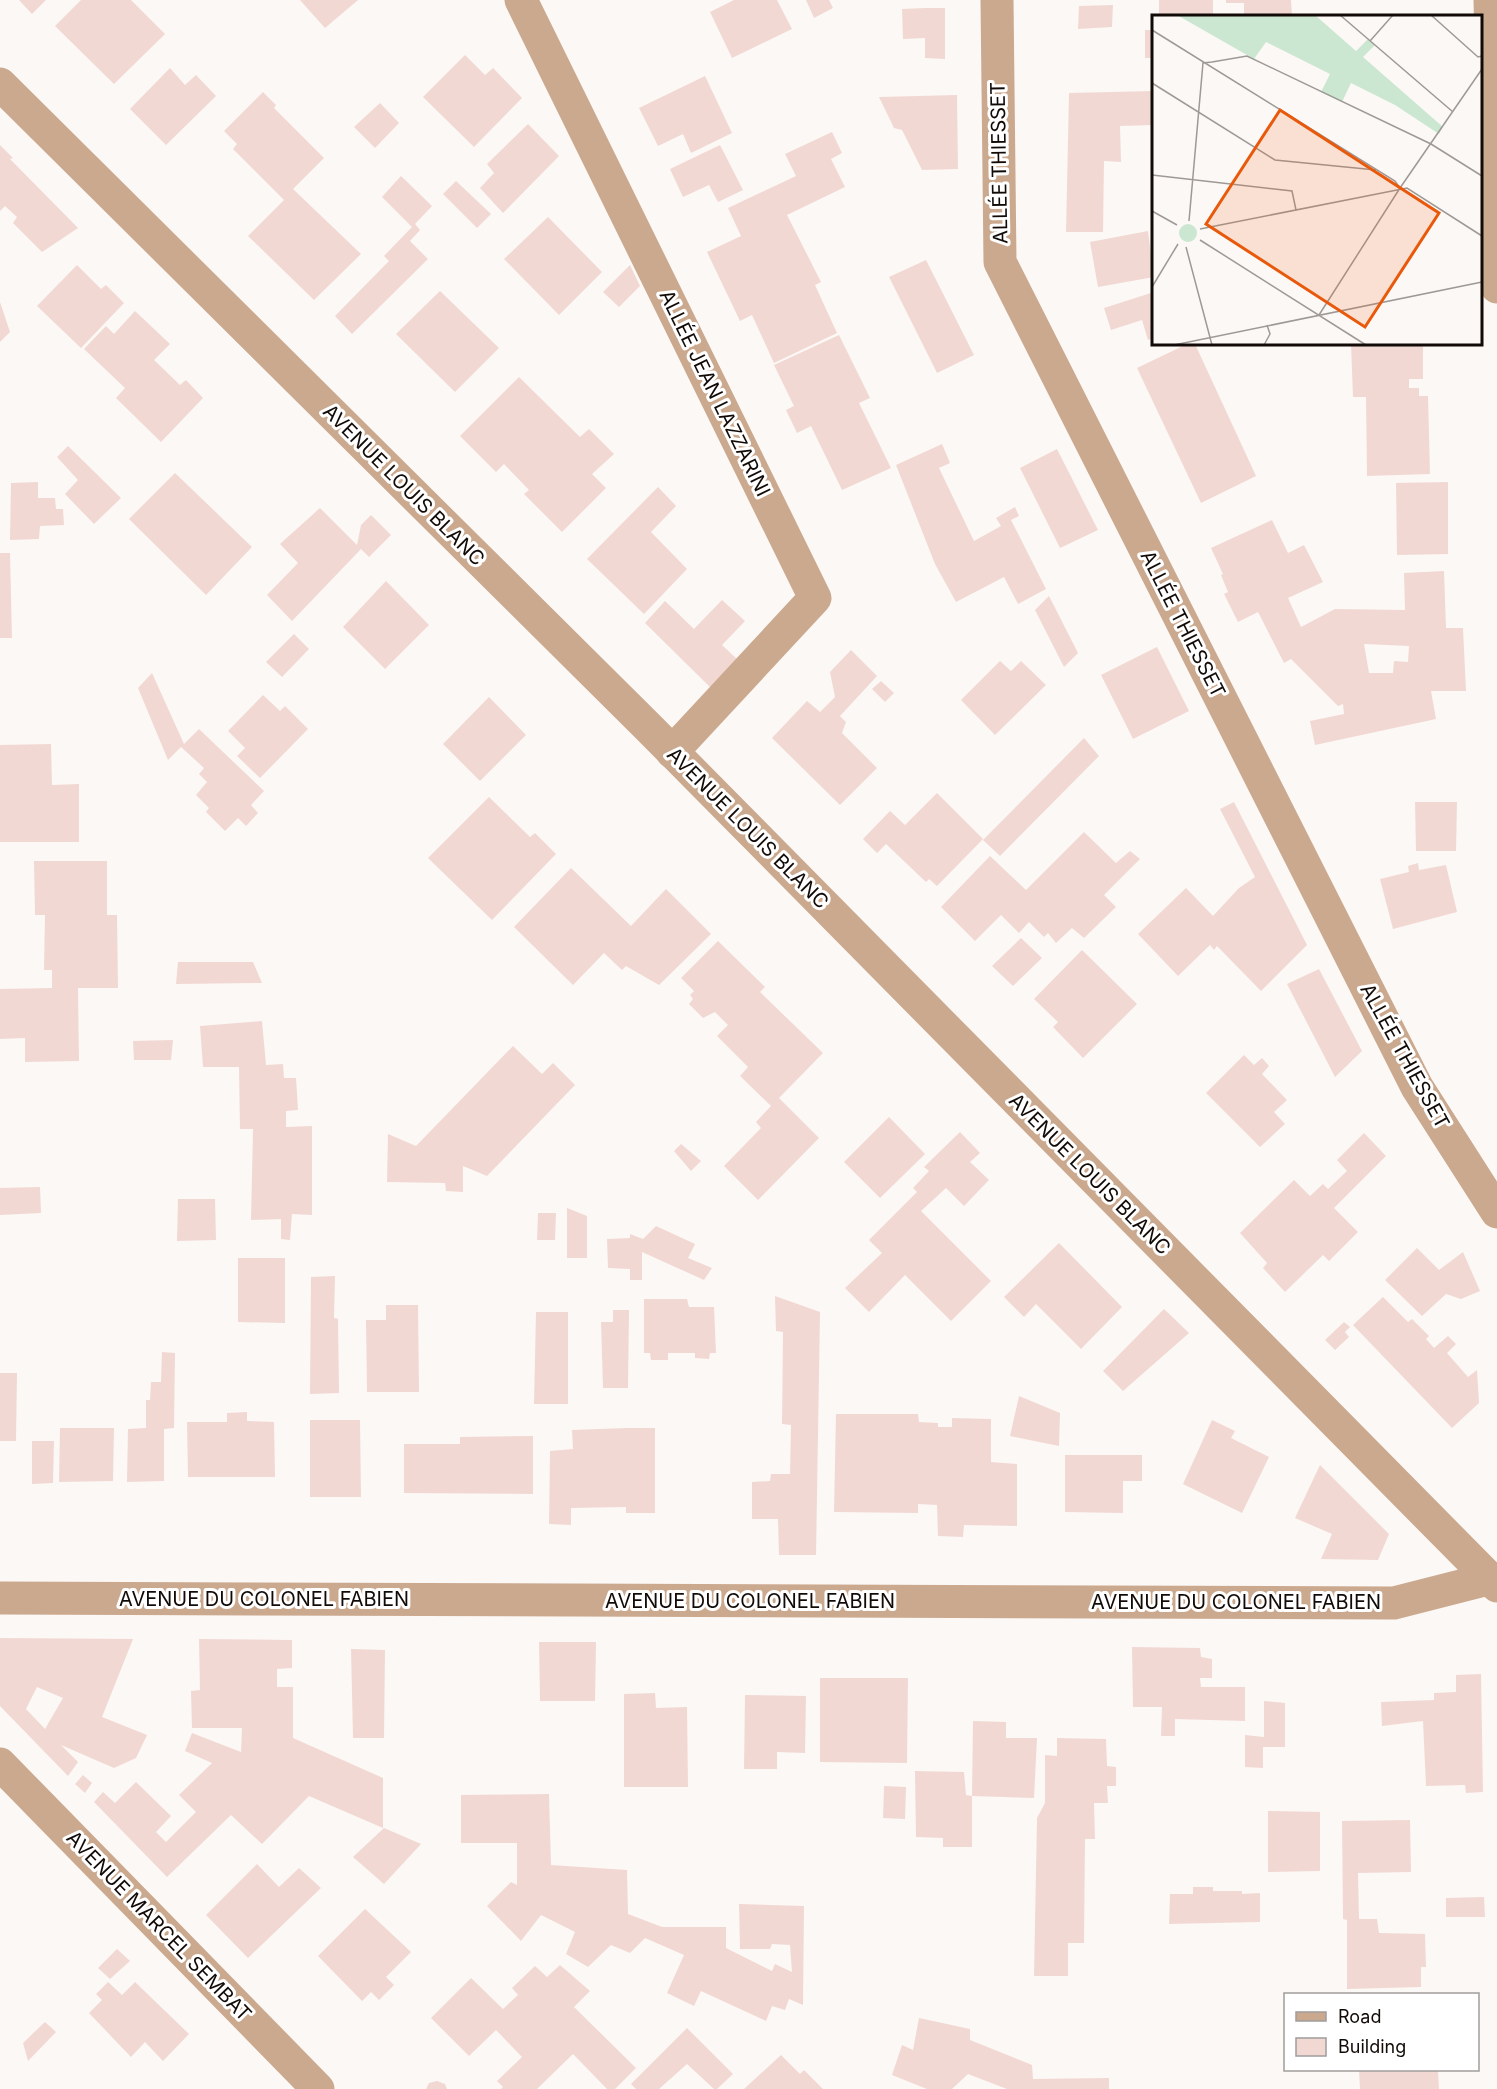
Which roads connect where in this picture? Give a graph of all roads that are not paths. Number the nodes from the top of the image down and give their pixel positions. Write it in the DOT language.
graph roads {
  1 [pos="521,0"];
  2 [pos="997,0"];
  3 [pos="1490,0"];
  4 [pos="0,84"];
  5 [pos="1497,287"];
  6 [pos="672,752"];
  7 [pos="1497,1212"];
  8 [pos="1496,1577"];
  9 [pos="0,1598"];
  10 [pos="0,1764"];
  11 [pos="318,2089"];
  1 -- 6 [label="street, ALLÉE JEAN LAZZARINI"];
  2 -- 7 [label="street, ALLÉE THIESSET"];
  3 -- 5 [label="street"];
  4 -- 6 [label="street, AVENUE LOUIS BLANC"];
  6 -- 8 [label="street, AVENUE LOUIS BLANC"];
  8 -- 9 [label="street, AVENUE DU COLONEL FABIEN"];
  10 -- 11 [label="street, AVENUE MARCEL SEMBAT"];
}
